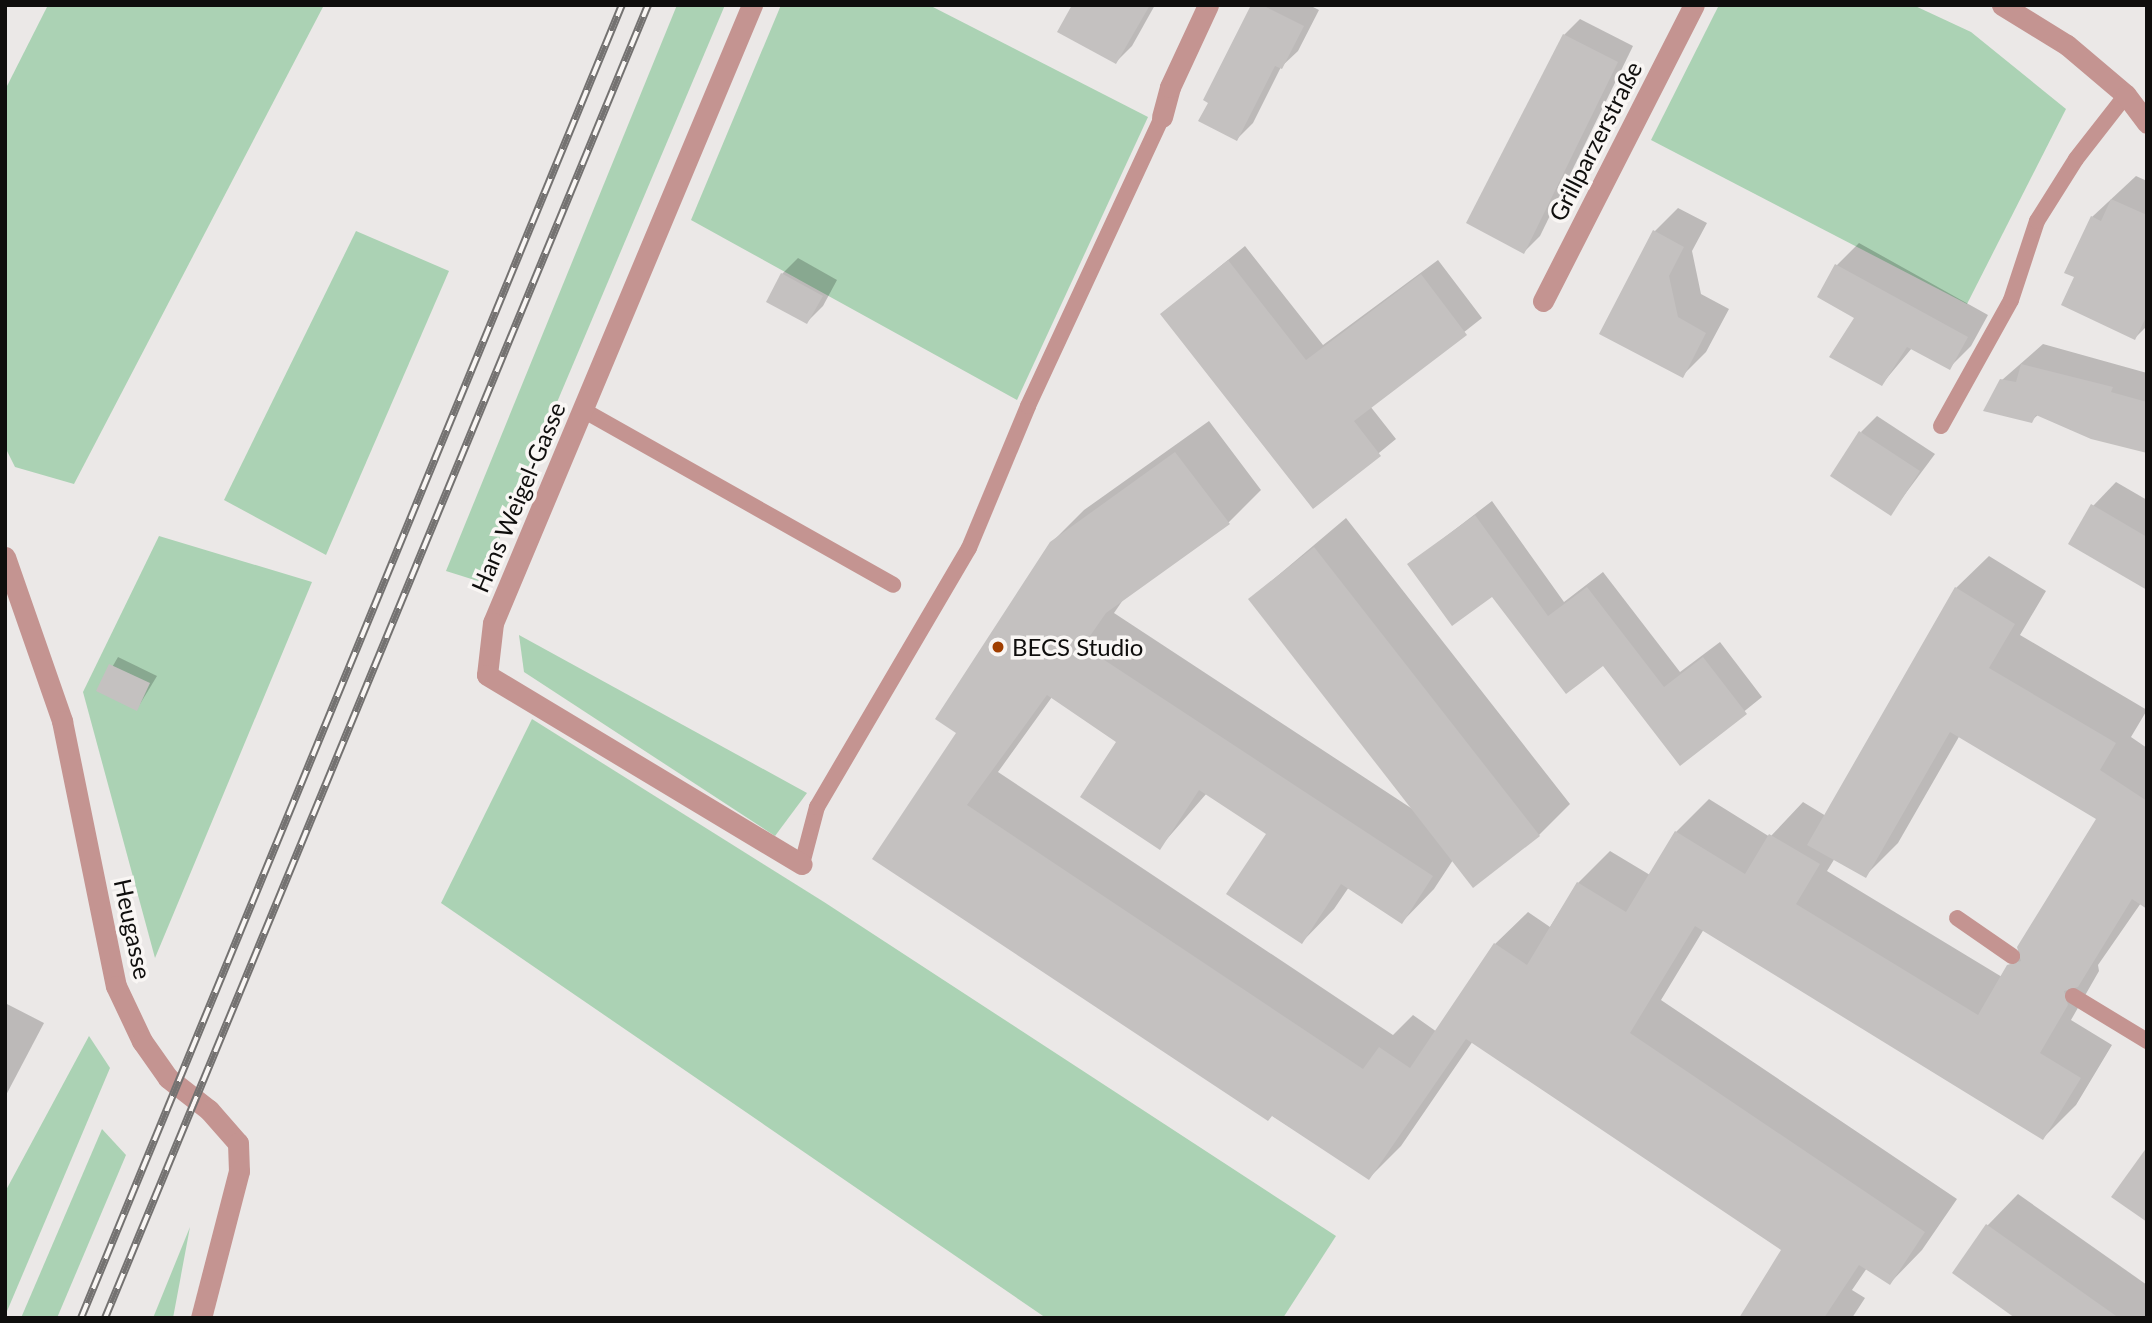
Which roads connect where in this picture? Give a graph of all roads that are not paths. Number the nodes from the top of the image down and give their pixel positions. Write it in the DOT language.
graph roads {
  1 [pos="752,5"];
  2 [pos="1208,5"];
  3 [pos="1695,5"];
  4 [pos="2002,5"];
  5 [pos="2126,95"];
  6 [pos="1163,117"];
  7 [pos="2147,123"];
  8 [pos="1543,301"];
  9 [pos="583,410"];
  10 [pos="1941,426"];
  11 [pos="5,557"];
  12 [pos="893,585"];
  13 [pos="802,864"];
  14 [pos="1957,918"];
  15 [pos="2012,956"];
  16 [pos="2073,996"];
  17 [pos="2147,1041"];
  18 [pos="201,1318"];
  1 -- 9 [label="street, Hans Weigel-Gasse"];
  2 -- 6 [label="street"];
  3 -- 8 [label="street, Grillparzerstraße"];
  4 -- 5 [label="street"];
  5 -- 7 [label="street"];
  5 -- 10 [label="lane"];
  6 -- 13 [label="lane"];
  9 -- 12 [label="lane"];
  9 -- 13 [label="street, Hans Weigel-Gasse"];
  11 -- 18 [label="street, Heugasse"];
  14 -- 15 [label="lane"];
  16 -- 17 [label="lane"];
}
